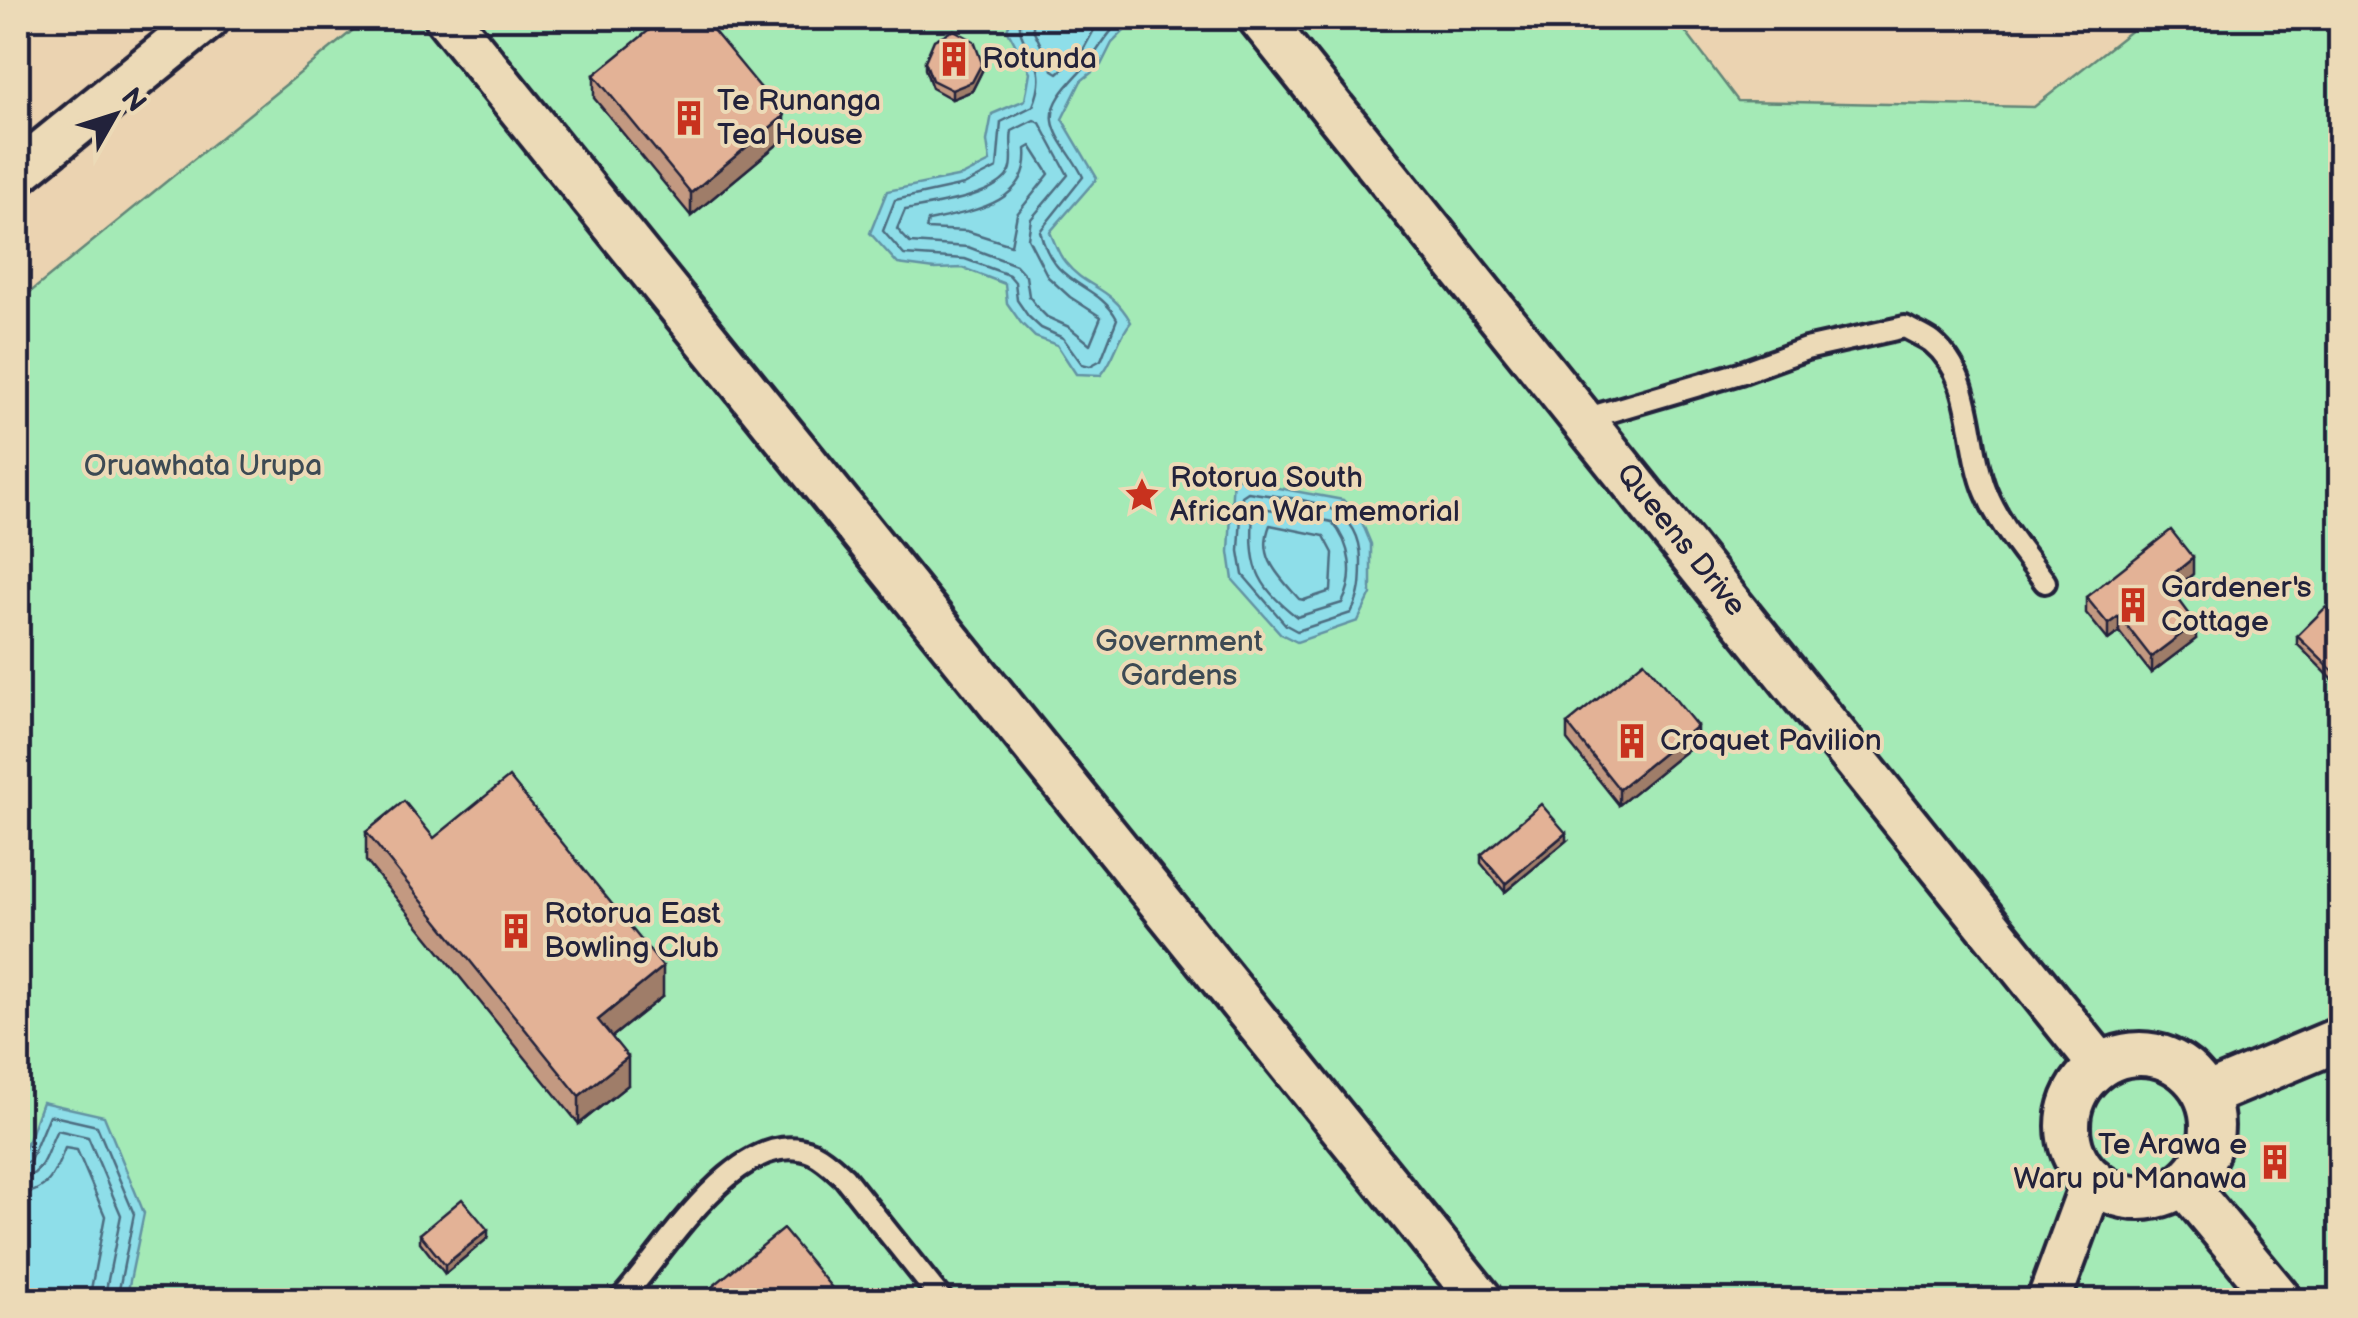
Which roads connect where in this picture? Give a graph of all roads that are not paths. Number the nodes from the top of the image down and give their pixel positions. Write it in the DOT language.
graph roads {
  1 [pos="208,18"];
  2 [pos="447,18"];
  3 [pos="1260,18"];
  4 [pos="18,172"];
  5 [pos="1584,419"];
  6 [pos="2045,582"];
  7 [pos="2340,1040"];
  8 [pos="2100,1065"];
  9 [pos="2206,1095"];
  10 [pos="2093,1180"];
  11 [pos="2184,1184"];
  12 [pos="620,1300"];
  13 [pos="942,1300"];
  14 [pos="1482,1300"];
  15 [pos="2049,1300"];
  16 [pos="2280,1300"];
  1 -- 4 [label="street"];
  2 -- 14 [label="street"];
  3 -- 5 [label="street, Queens Drive"];
  5 -- 6 [label="lane"];
  5 -- 8 [label="street, Queens Drive"];
  7 -- 9 [label="street"];
  8 -- 9 [label="street"];
  8 -- 10 [label="street"];
  9 -- 11 [label="street"];
  10 -- 11 [label="street"];
  10 -- 15 [label="street"];
  11 -- 16 [label="street"];
  12 -- 13 [label="lane"];
}
